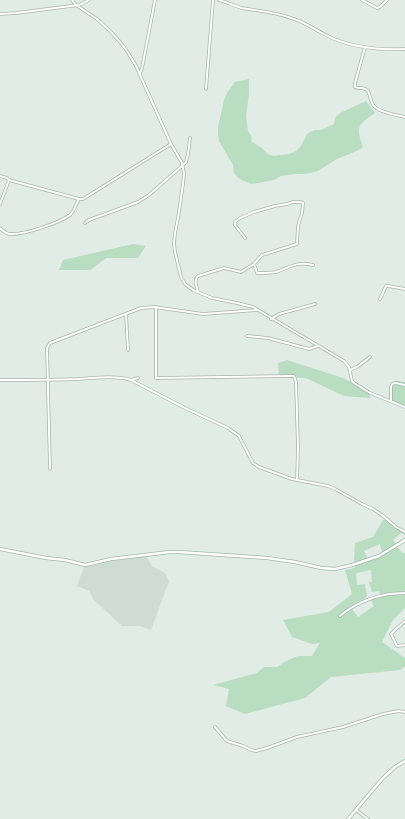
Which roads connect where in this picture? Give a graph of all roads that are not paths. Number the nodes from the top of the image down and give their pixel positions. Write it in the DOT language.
graph roads {
  1 [pos="72,0"];
  2 [pos="89,0"];
  3 [pos="155,0"];
  4 [pos="213,0"];
  5 [pos="219,0"];
  6 [pos="362,0"];
  7 [pos="387,0"];
  8 [pos="76,5"];
  9 [pos="0,14"];
  10 [pos="366,47"];
  11 [pos="405,50"];
  12 [pos="140,74"];
  13 [pos="206,89"];
  14 [pos="405,117"];
  15 [pos="190,138"];
  16 [pos="171,144"];
  17 [pos="182,166"];
  18 [pos="0,176"];
  19 [pos="9,180"];
  20 [pos="79,199"];
  21 [pos="0,204"];
  22 [pos="85,223"];
  23 [pos="0,228"];
  24 [pos="246,238"];
  25 [pos="254,264"];
  26 [pos="313,265"];
  27 [pos="405,289"];
  28 [pos="198,292"];
  29 [pos="380,299"];
  30 [pos="315,304"];
  31 [pos="156,307"];
  32 [pos="257,310"];
  33 [pos="126,314"];
  34 [pos="271,319"];
  35 [pos="247,336"];
  36 [pos="318,345"];
  37 [pos="128,350"];
  38 [pos="370,357"];
  39 [pos="350,370"];
  40 [pos="138,378"];
  41 [pos="0,380"];
  42 [pos="48,380"];
  43 [pos="131,380"];
  44 [pos="405,385"];
  45 [pos="391,401"];
  46 [pos="405,407"];
  47 [pos="50,469"];
  48 [pos="297,480"];
  49 [pos="405,532"];
  50 [pos="405,540"];
  51 [pos="0,549"];
  52 [pos="405,593"];
  53 [pos="340,616"];
  54 [pos="405,621"];
  55 [pos="405,645"];
  56 [pos="405,712"];
  57 [pos="215,727"];
  58 [pos="405,761"];
  59 [pos="356,810"];
  60 [pos="348,819"];
  61 [pos="368,819"];
  1 -- 8 [label="street"];
  2 -- 8 [label="street"];
  3 -- 12 [label="street"];
  4 -- 13 [label="street"];
  5 -- 10 [label="street"];
  6 -- 7 [label="street"];
  8 -- 9 [label="street"];
  8 -- 12 [label="street"];
  10 -- 11 [label="street"];
  10 -- 14 [label="street"];
  12 -- 16 [label="street"];
  15 -- 17 [label="street"];
  16 -- 17 [label="street"];
  16 -- 20 [label="street"];
  17 -- 22 [label="street"];
  17 -- 28 [label="street"];
  18 -- 19 [label="street"];
  19 -- 20 [label="street"];
  19 -- 21 [label="street"];
  20 -- 23 [label="street"];
  24 -- 25 [label="street"];
  25 -- 26 [label="street"];
  25 -- 28 [label="street"];
  27 -- 29 [label="street"];
  28 -- 32 [label="street"];
  30 -- 34 [label="street"];
  31 -- 32 [label="street"];
  31 -- 33 [label="street"];
  31 -- 48 [label="street"];
  32 -- 34 [label="street"];
  33 -- 37 [label="street"];
  33 -- 42 [label="street"];
  34 -- 36 [label="street"];
  35 -- 36 [label="street"];
  36 -- 39 [label="street"];
  38 -- 39 [label="street"];
  39 -- 45 [label="street"];
  40 -- 43 [label="street"];
  41 -- 42 [label="street"];
  42 -- 43 [label="street"];
  42 -- 47 [label="street"];
  43 -- 48 [label="street"];
  44 -- 45 [label="street"];
  45 -- 46 [label="street"];
  48 -- 49 [label="street"];
  50 -- 51 [label="street"];
  52 -- 53 [label="street"];
  54 -- 55 [label="street"];
  56 -- 57 [label="street"];
  58 -- 59 [label="street"];
  59 -- 60 [label="street"];
  59 -- 61 [label="street"];
}
